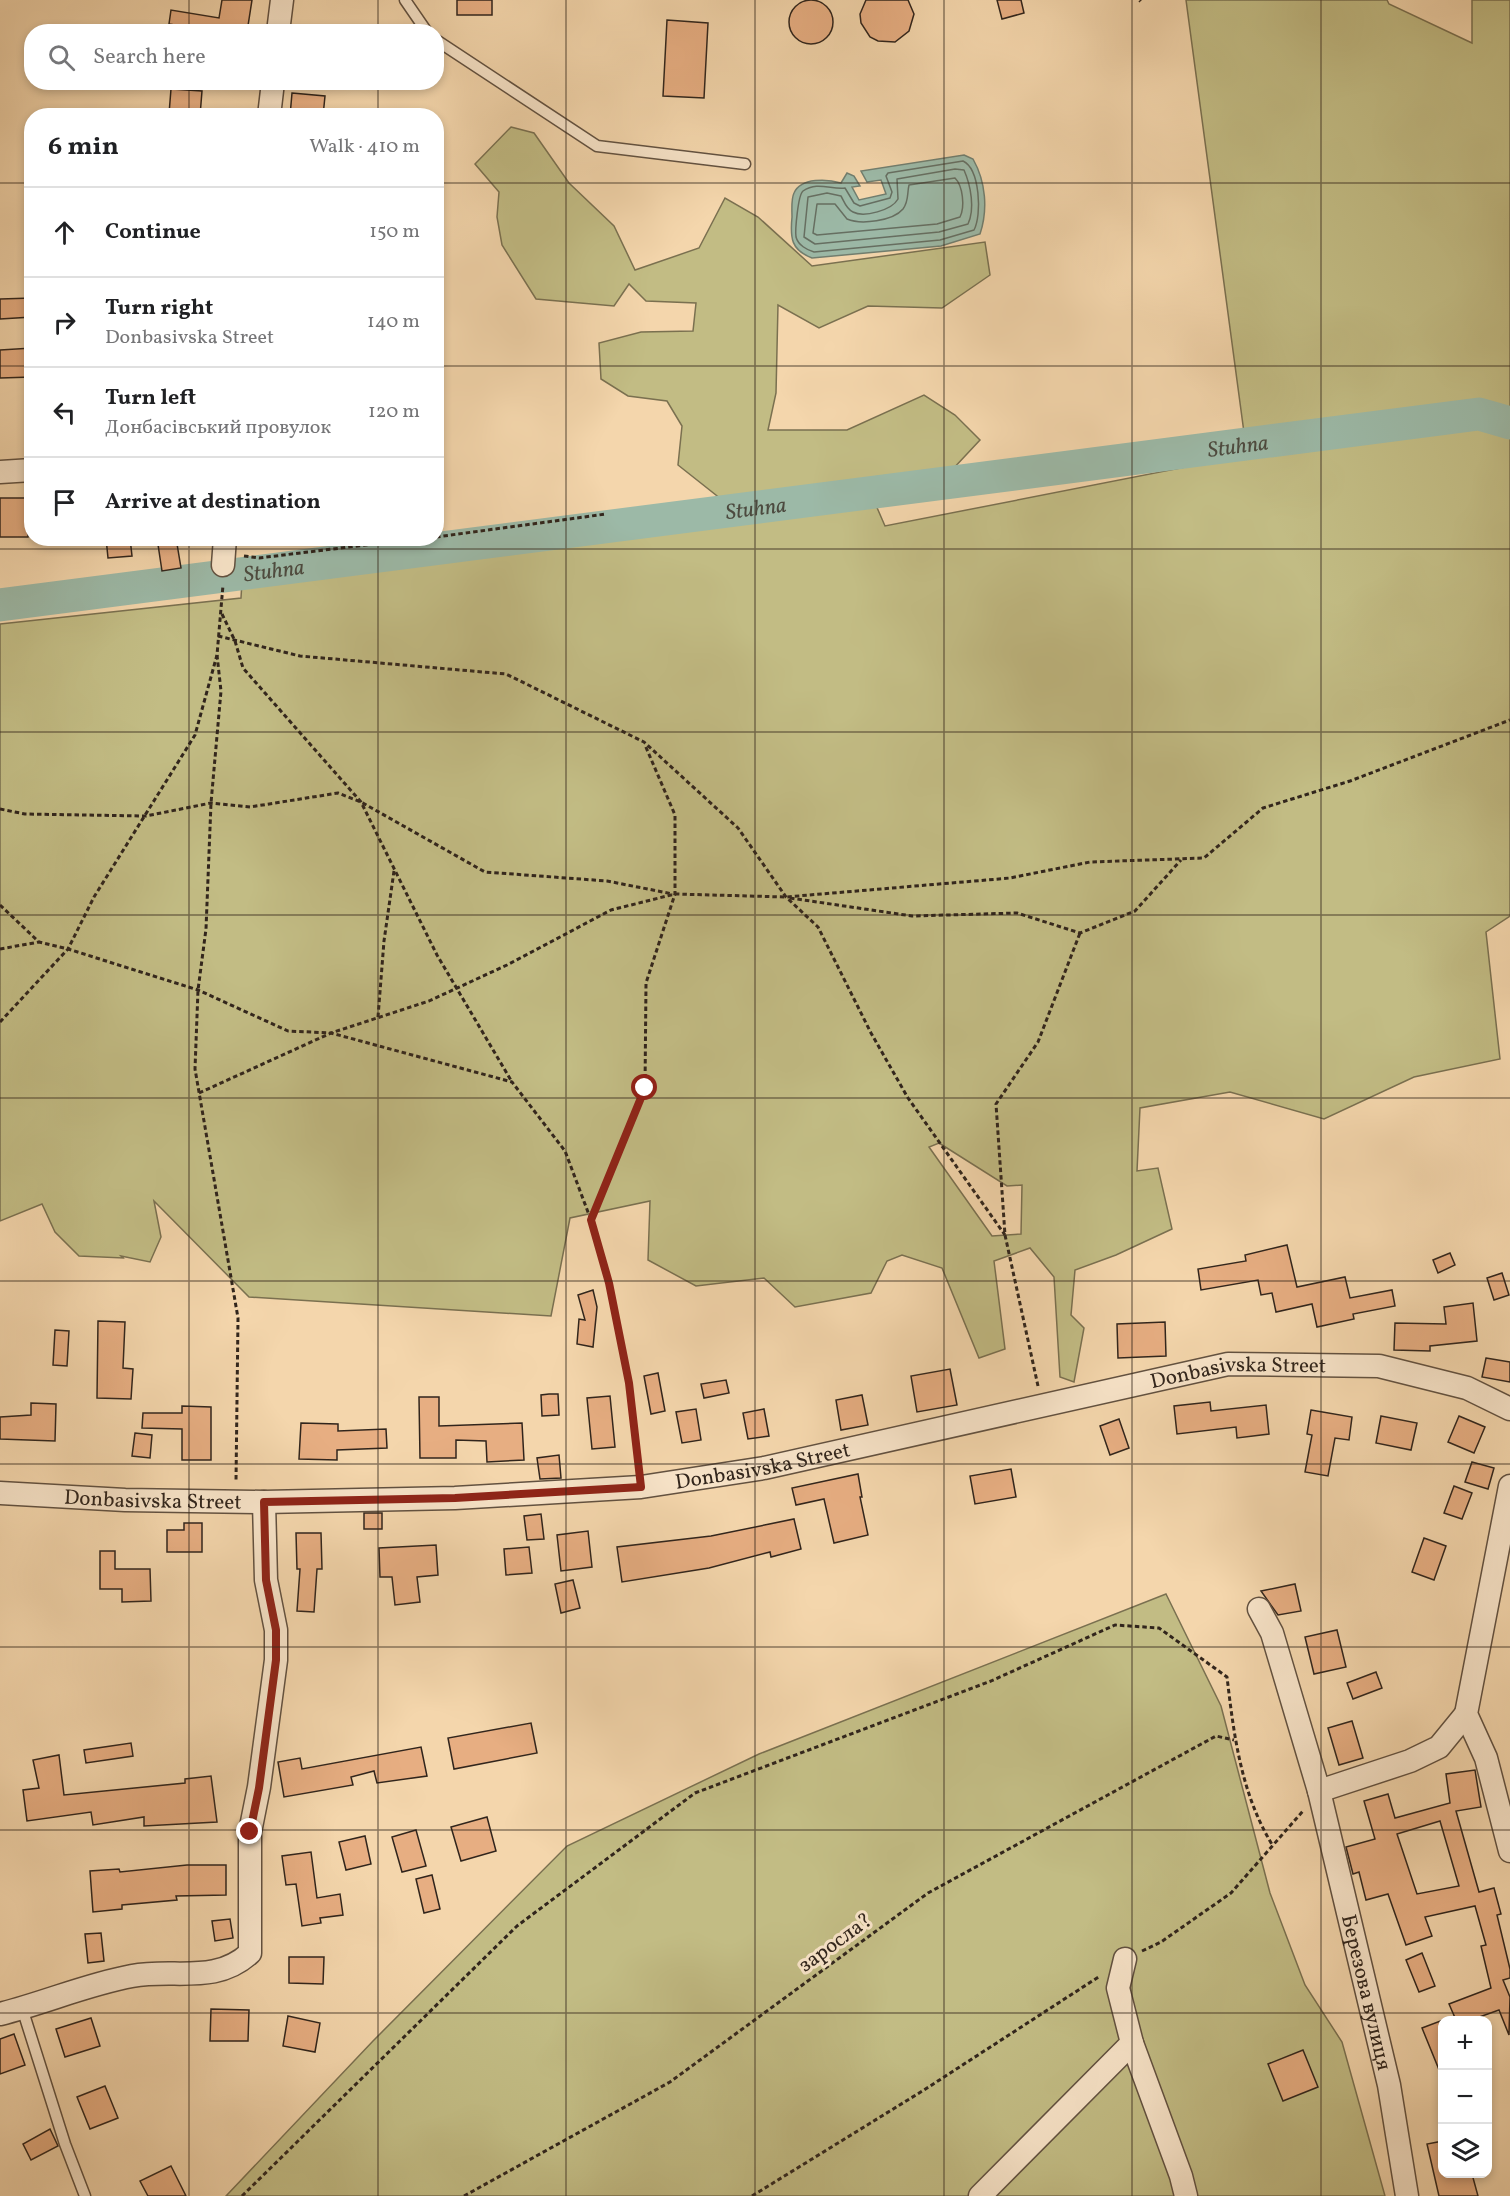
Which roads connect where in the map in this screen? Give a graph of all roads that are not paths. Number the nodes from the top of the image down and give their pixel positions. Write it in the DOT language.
graph roads {
  1 [pos="282,0"];
  2 [pos="405,0"];
  3 [pos="279,24"];
  4 [pos="422,24"];
  5 [pos="444,45"];
  6 [pos="272,90"];
  7 [pos="270,108"];
  8 [pos="745,164"];
  9 [pos="24,470"];
  10 [pos="0,472"];
  11 [pos="1510,1409"];
  12 [pos="1510,1486"];
  13 [pos="0,1493"];
  14 [pos="264,1502"];
  15 [pos="1259,1609"];
  16 [pos="1466,1714"];
  17 [pos="1319,1791"];
  18 [pos="1510,1851"];
  19 [pos="1125,1959"];
  20 [pos="22,2008"];
  21 [pos="0,2014"];
  22 [pos="1132,2043"];
  23 [pos="85,2196"];
  24 [pos="980,2196"];
  25 [pos="1186,2196"];
  26 [pos="1407,2196"];
  1 -- 3 [label="street"];
  2 -- 4 [label="lane"];
  5 -- 8 [label="lane"];
  6 -- 7 [label="street"];
  9 -- 10 [label="street"];
  11 -- 14 [label="street, Donbasivska Street"];
  12 -- 16 [label="street"];
  13 -- 14 [label="street, Donbasivska Street"];
  14 -- 20 [label="street"];
  15 -- 17 [label="street, Березова вулиця"];
  16 -- 17 [label="street"];
  16 -- 18 [label="street"];
  17 -- 26 [label="street, Березова вулиця"];
  19 -- 22 [label="street"];
  20 -- 21 [label="street"];
  20 -- 23 [label="lane"];
  22 -- 24 [label="street"];
  22 -- 25 [label="street"];
}
